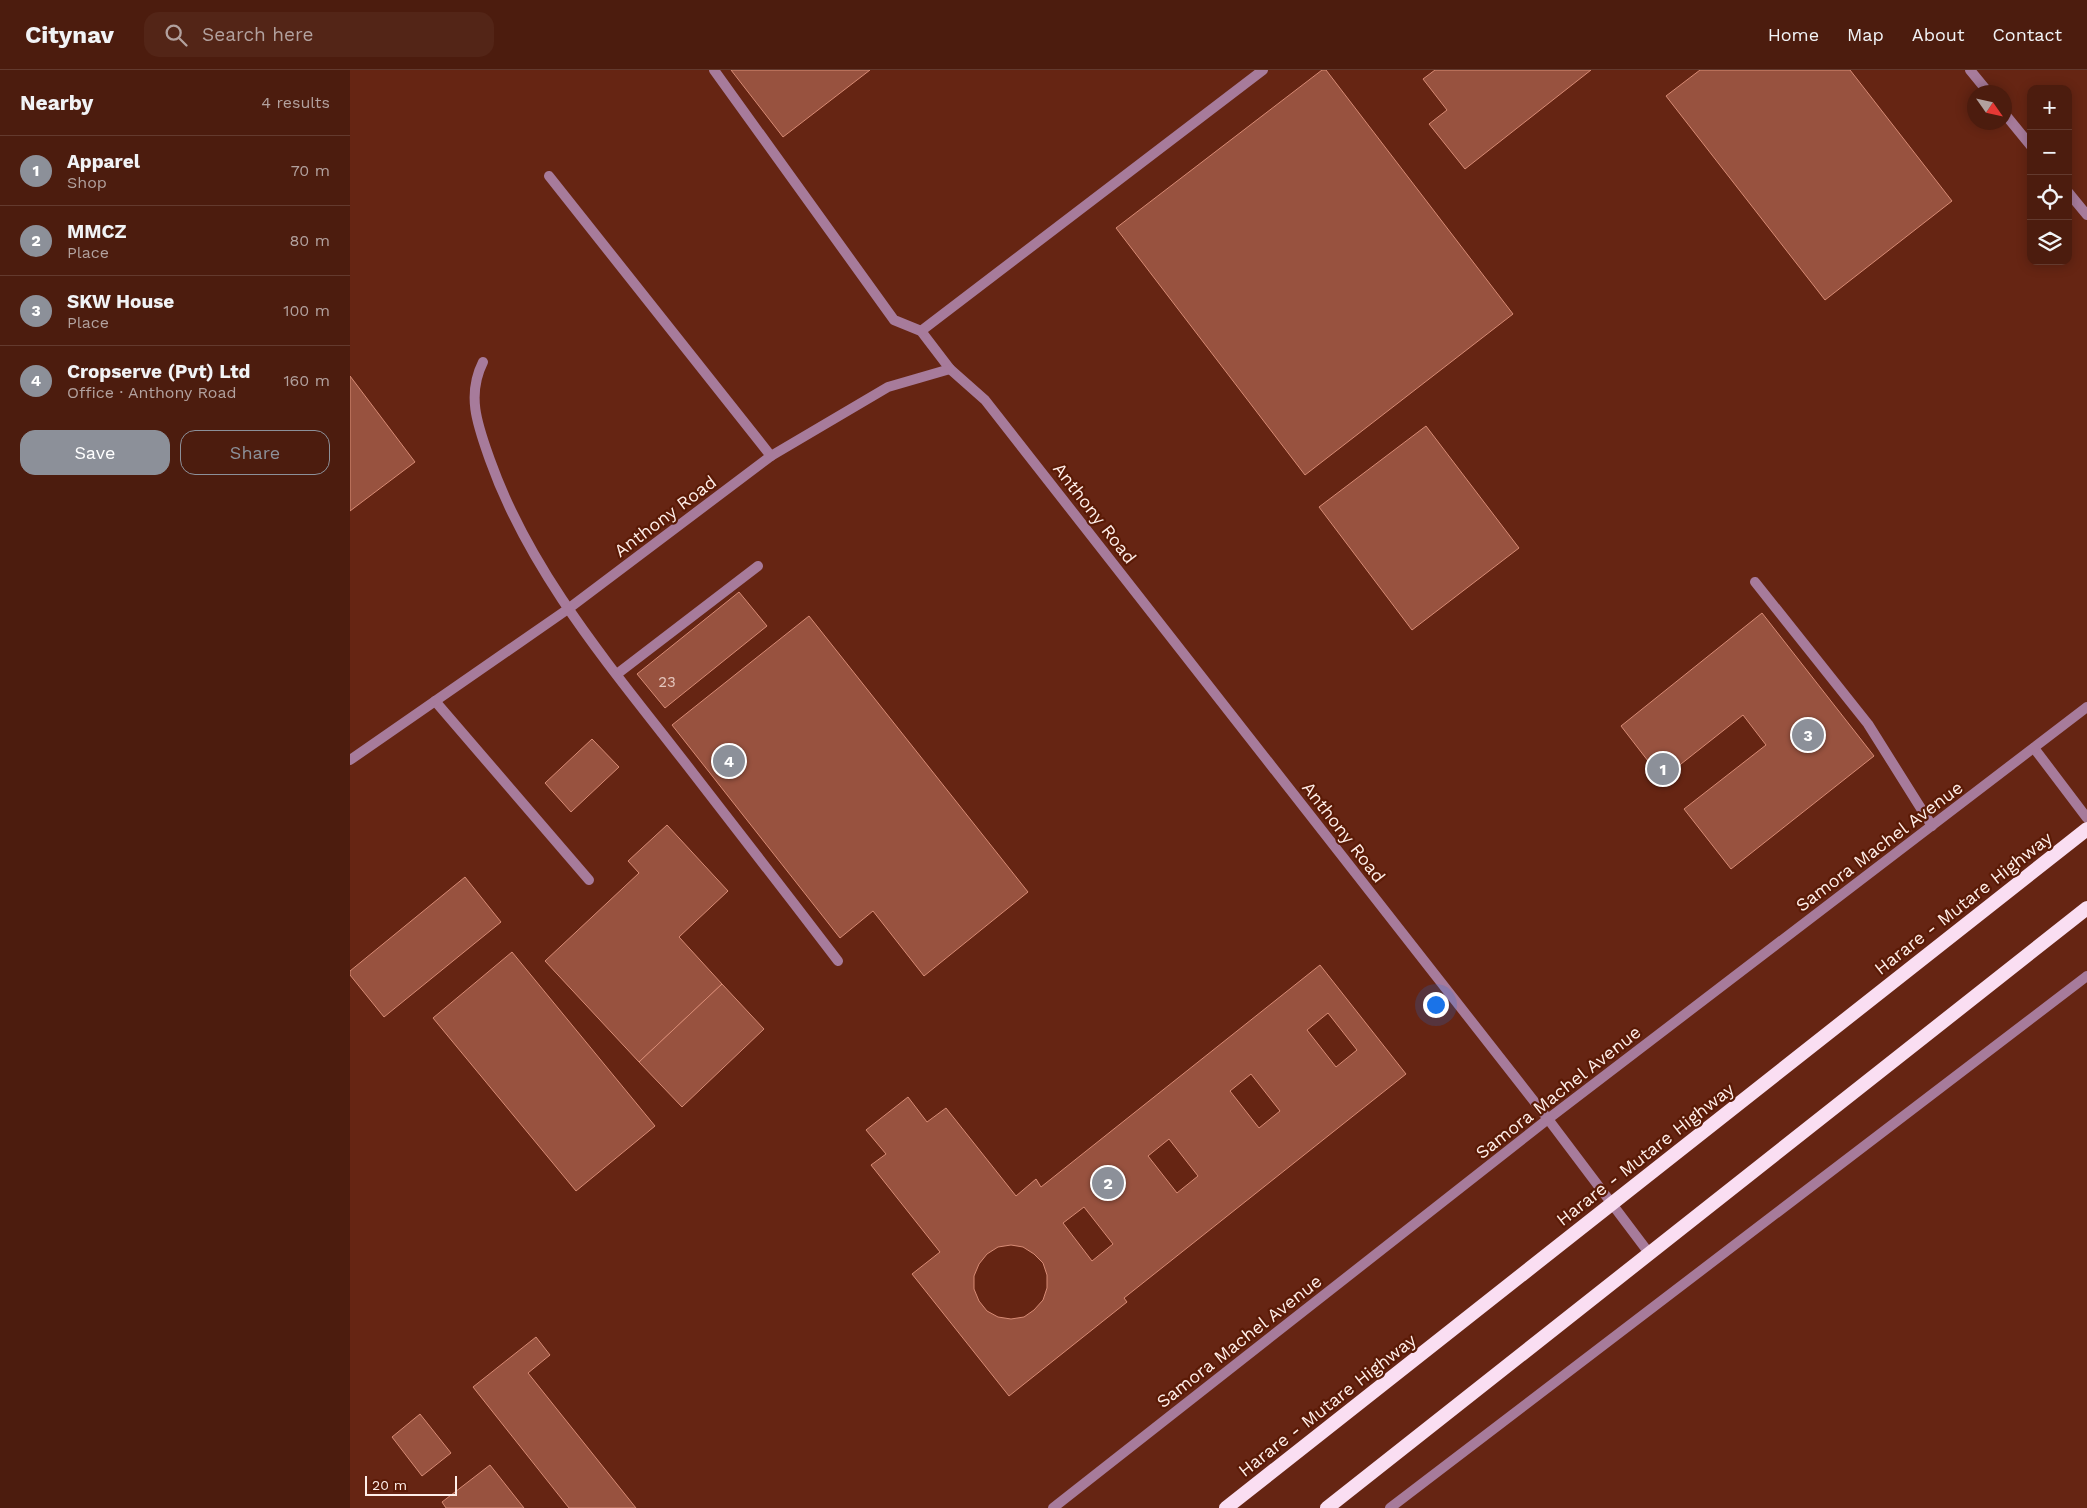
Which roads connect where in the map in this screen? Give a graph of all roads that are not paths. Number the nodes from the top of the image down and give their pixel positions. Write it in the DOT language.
graph roads {
  1 [pos="714,70"];
  2 [pos="1263,70"];
  3 [pos="1970,70"];
  4 [pos="1982,85"];
  5 [pos="2012,123"];
  6 [pos="2027,141"];
  7 [pos="549,176"];
  8 [pos="2072,197"];
  9 [pos="2087,215"];
  10 [pos="921,331"];
  11 [pos="483,362"];
  12 [pos="950,369"];
  13 [pos="771,456"];
  14 [pos="758,566"];
  15 [pos="1755,582"];
  16 [pos="568,609"];
  17 [pos="617,674"];
  18 [pos="435,701"];
  19 [pos="2087,707"];
  20 [pos="2034,748"];
  21 [pos="350,760"];
  22 [pos="2087,818"];
  23 [pos="1932,826"];
  24 [pos="2087,830"];
  25 [pos="589,880"];
  26 [pos="2087,908"];
  27 [pos="838,961"];
  28 [pos="2087,976"];
  29 [pos="1548,1120"];
  30 [pos="1611,1204"];
  31 [pos="1649,1253"];
  32 [pos="1053,1508"];
  33 [pos="1226,1508"];
  34 [pos="1326,1508"];
  35 [pos="1390,1508"];
  1 -- 10 [label="street"];
  2 -- 10 [label="street"];
  3 -- 4 [label="street"];
  5 -- 6 [label="street"];
  7 -- 13 [label="street"];
  8 -- 9 [label="street"];
  10 -- 12 [label="street"];
  11 -- 16 [label="street"];
  12 -- 13 [label="street, Anthony Road"];
  12 -- 29 [label="street, Anthony Road"];
  13 -- 16 [label="street, Anthony Road"];
  14 -- 17 [label="street"];
  15 -- 23 [label="street"];
  16 -- 17 [label="street"];
  16 -- 18 [label="street, Anthony Road"];
  17 -- 27 [label="street"];
  18 -- 21 [label="street, Anthony Road"];
  18 -- 25 [label="street"];
  19 -- 20 [label="street, Samora Machel Avenue"];
  20 -- 22 [label="street"];
  20 -- 23 [label="street, Samora Machel Avenue"];
  23 -- 29 [label="street, Samora Machel Avenue"];
  24 -- 30 [label="highway, Harare - Mutare Highway"];
  26 -- 31 [label="highway"];
  28 -- 35 [label="street"];
  29 -- 30 [label="street, Anthony Road"];
  29 -- 32 [label="street, Samora Machel Avenue"];
  30 -- 31 [label="street, Anthony Road"];
  30 -- 33 [label="highway, Harare - Mutare Highway"];
  31 -- 34 [label="highway"];
}
